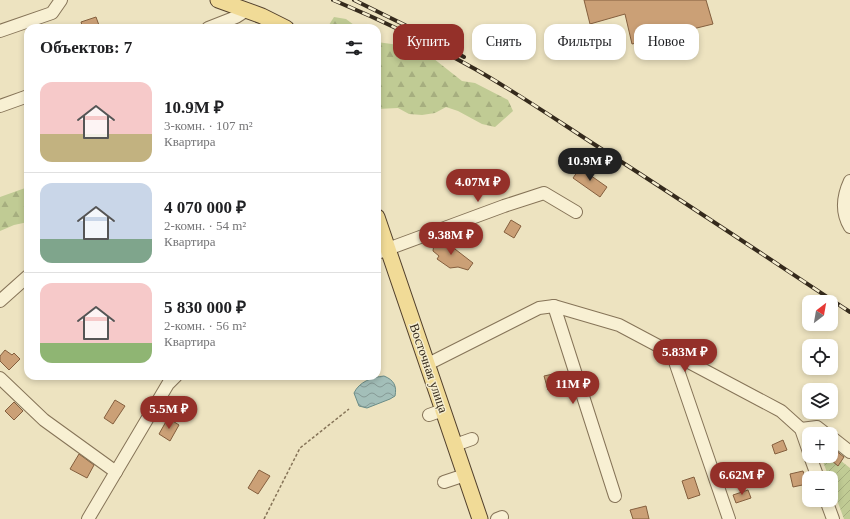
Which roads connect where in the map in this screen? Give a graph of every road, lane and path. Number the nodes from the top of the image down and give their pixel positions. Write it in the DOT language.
graph roads {
  1 [pos="61,0"];
  2 [pos="218,0"];
  3 [pos="247,10"];
  4 [pos="218,24"];
  5 [pos="279,24"];
  6 [pos="0,31"];
  7 [pos="24,97"];
  8 [pos="0,106"];
  9 [pos="850,181"];
  10 [pos="576,212"];
  11 [pos="850,227"];
  12 [pos="382,250"];
  13 [pos="24,280"];
  14 [pos="0,301"];
  15 [pos="554,306"];
  16 [pos="672,353"];
  17 [pos="428,364"];
  18 [pos="172,380"];
  19 [pos="2,384"];
  20 [pos="349,409"];
  21 [pos="801,429"];
  22 [pos="802,432"];
  23 [pos="472,439"];
  24 [pos="838,443"];
  25 [pos="455,444"];
  26 [pos="850,452"];
  27 [pos="116,472"];
  28 [pos="465,475"];
  29 [pos="444,482"];
  30 [pos="615,496"];
  31 [pos="829,507"];
  32 [pos="88,519"];
  33 [pos="264,519"];
  34 [pos="480,519"];
  35 [pos="728,519"];
  36 [pos="833,519"];
  1 -- 6 [label="street"];
  2 -- 3 [label="main road"];
  3 -- 4 [label="street"];
  3 -- 5 [label="main road"];
  7 -- 8 [label="street"];
  9 -- 11 [label="street"];
  10 -- 12 [label="street"];
  12 -- 17 [label="main road, Восточная улица"];
  13 -- 14 [label="street"];
  15 -- 16 [label="street"];
  15 -- 17 [label="street"];
  15 -- 30 [label="street"];
  16 -- 21 [label="street"];
  16 -- 35 [label="street"];
  17 -- 25 [label="main road, Восточная улица"];
  18 -- 27 [label="street"];
  19 -- 27 [label="street"];
  20 -- 33 [label="path"];
  21 -- 22 [label="street"];
  23 -- 25 [label="street"];
  24 -- 26 [label="street"];
  25 -- 28 [label="main road, Восточная улица"];
  27 -- 32 [label="street"];
  28 -- 29 [label="street"];
  28 -- 34 [label="main road, Восточная улица"];
  31 -- 36 [label="street"];
}
